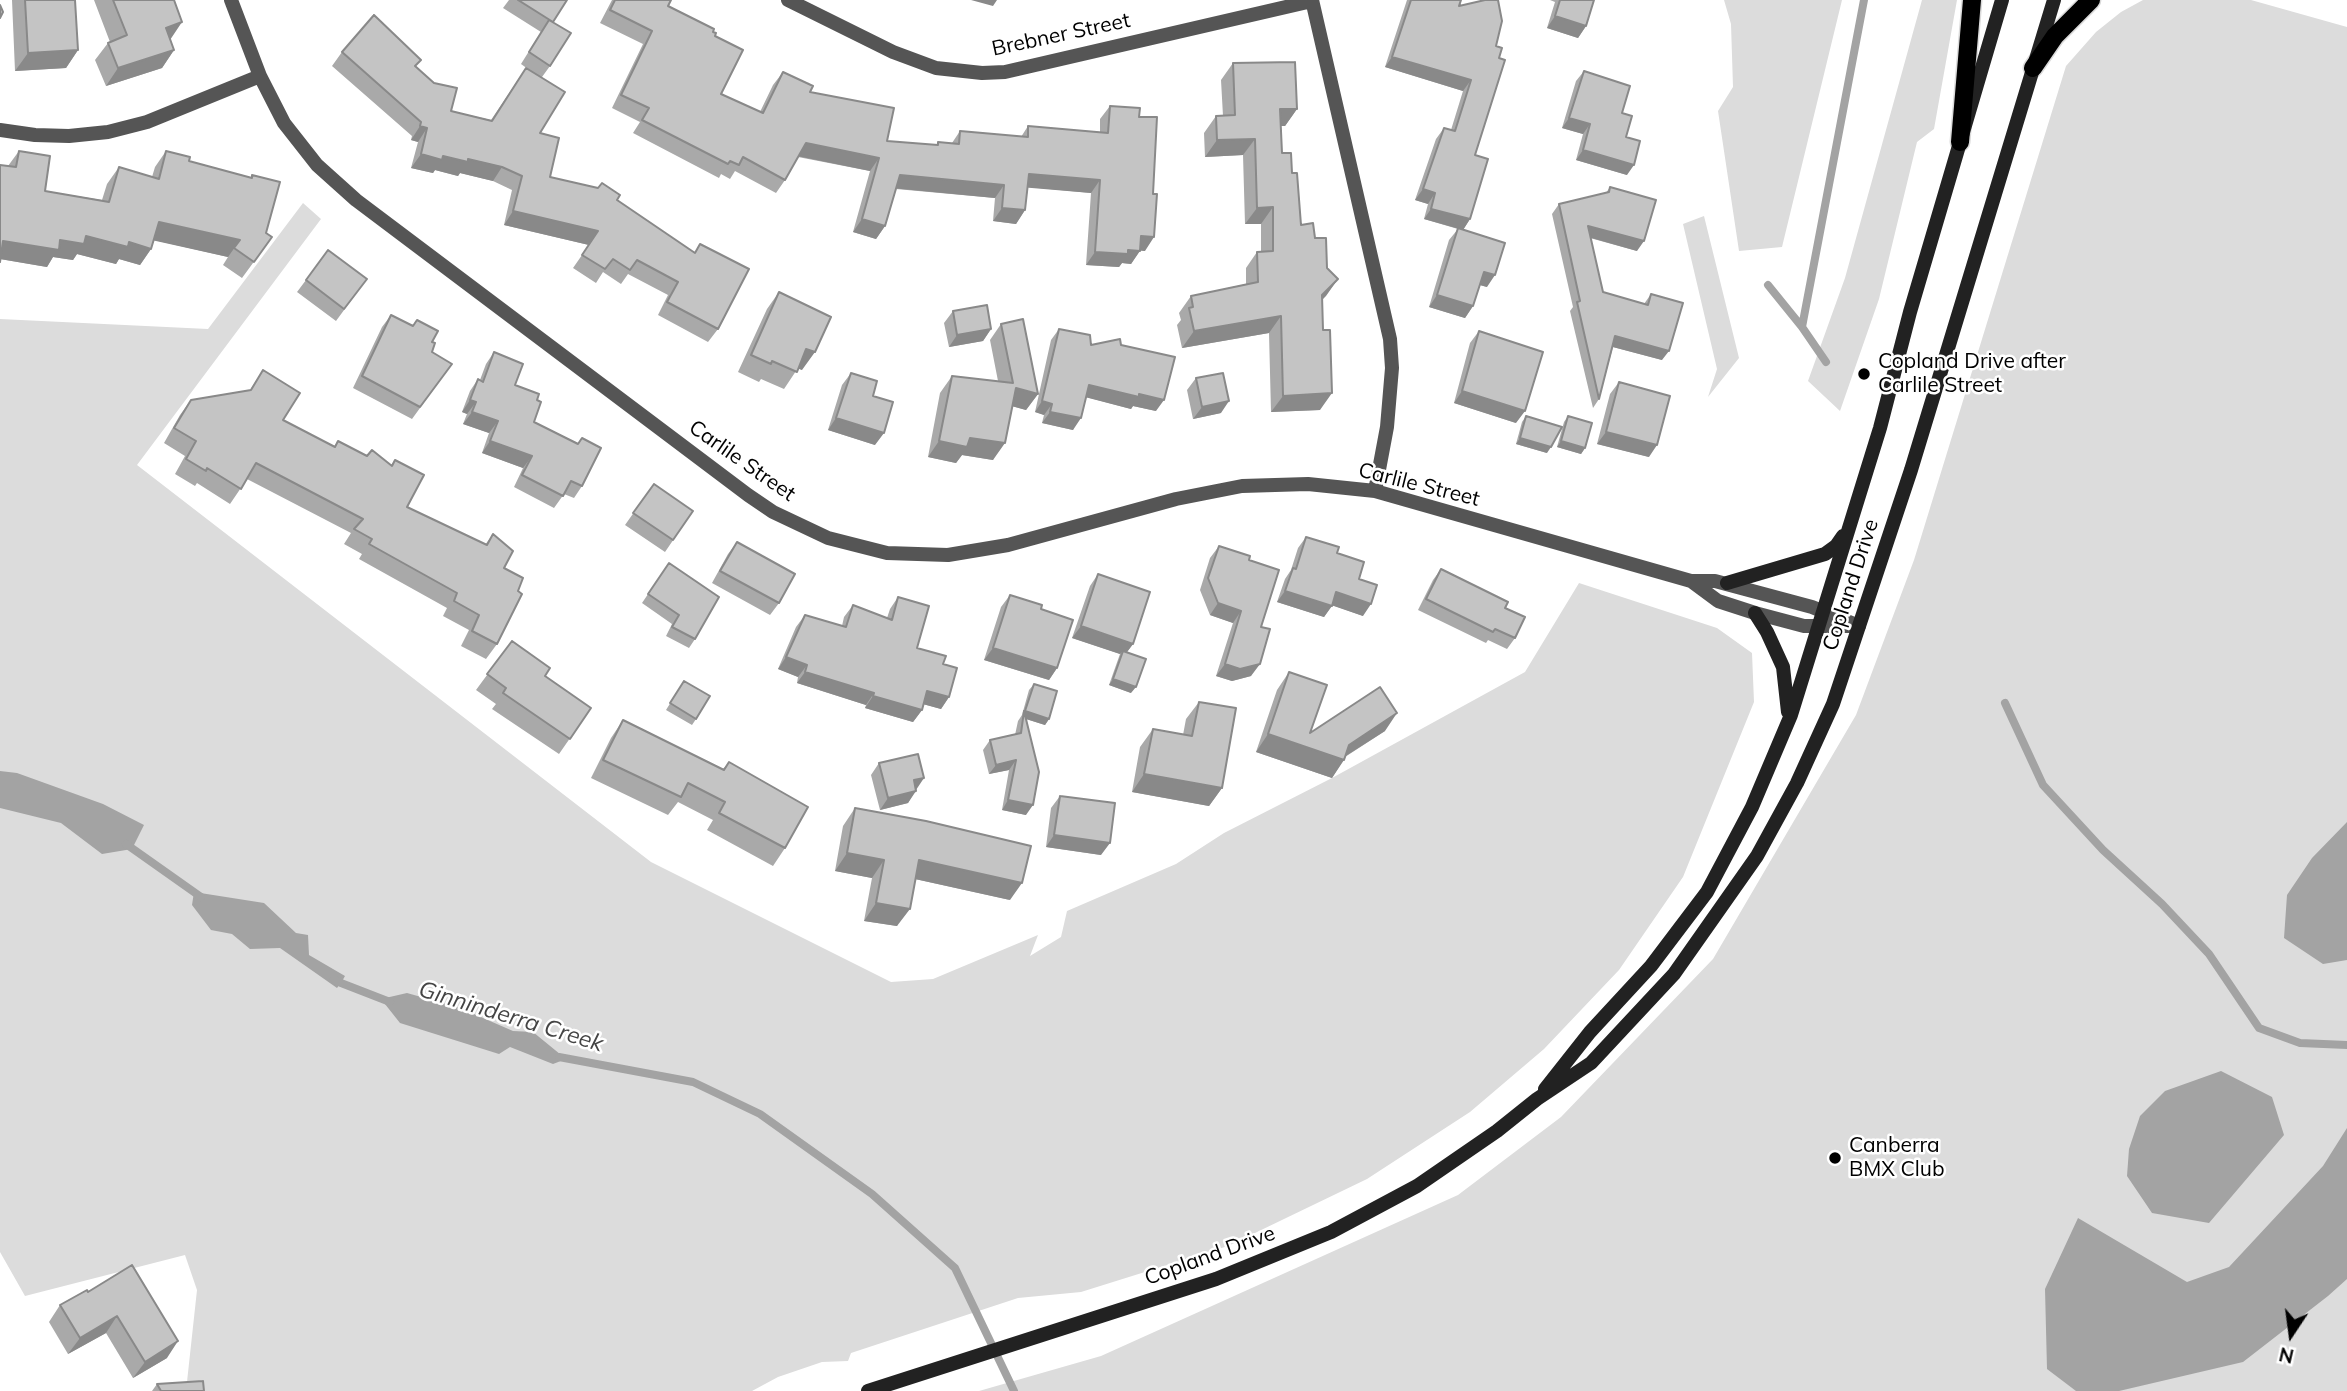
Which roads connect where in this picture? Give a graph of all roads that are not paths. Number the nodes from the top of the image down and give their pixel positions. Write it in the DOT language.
graph roads {
  1 [pos="231,0"];
  2 [pos="788,0"];
  3 [pos="1312,0"];
  4 [pos="1972,0"];
  5 [pos="2002,0"];
  6 [pos="2054,0"];
  7 [pos="2091,0"];
  8 [pos="2033,68"];
  9 [pos="260,76"];
  10 [pos="0,130"];
  11 [pos="1960,142"];
  12 [pos="1375,491"];
  13 [pos="1850,526"];
  14 [pos="1690,581"];
  15 [pos="1727,583"];
  16 [pos="1823,611"];
  17 [pos="1755,613"];
  18 [pos="1819,626"];
  19 [pos="1859,626"];
  20 [pos="1789,721"];
  21 [pos="1577,1048"];
  22 [pos="1591,1063"];
  23 [pos="1537,1098"];
  24 [pos="868,1391"];
  1 -- 9 [label="street, Carlile Street"];
  2 -- 3 [label="street, Brebner Street"];
  3 -- 12 [label="street, Brebner Street"];
  4 -- 11 [label="main road"];
  5 -- 11 [label="main road, Copland Drive"];
  6 -- 8 [label="main road, Copland Drive"];
  7 -- 8 [label="main road"];
  8 -- 19 [label="main road, Copland Drive"];
  9 -- 10 [label="street"];
  9 -- 12 [label="street, Carlile Street"];
  11 -- 13 [label="main road, Copland Drive"];
  12 -- 14 [label="street, Carlile Street"];
  13 -- 15 [label="main road"];
  13 -- 16 [label="main road, Copland Drive"];
  14 -- 15 [label="street, Carlile Street"];
  14 -- 17 [label="street, Carlile Street"];
  15 -- 16 [label="street, Carlile Street"];
  16 -- 18 [label="main road, Copland Drive"];
  16 -- 19 [label="street, Carlile Street"];
  17 -- 18 [label="street, Carlile Street"];
  17 -- 20 [label="main road"];
  18 -- 19 [label="street, Carlile Street"];
  18 -- 20 [label="main road, Copland Drive"];
  19 -- 22 [label="main road, Copland Drive"];
  20 -- 21 [label="main road, Copland Drive"];
  21 -- 22 [label="main road"];
  21 -- 23 [label="main road, Copland Drive"];
  22 -- 23 [label="main road, Copland Drive"];
  23 -- 24 [label="main road, Copland Drive"];
}
